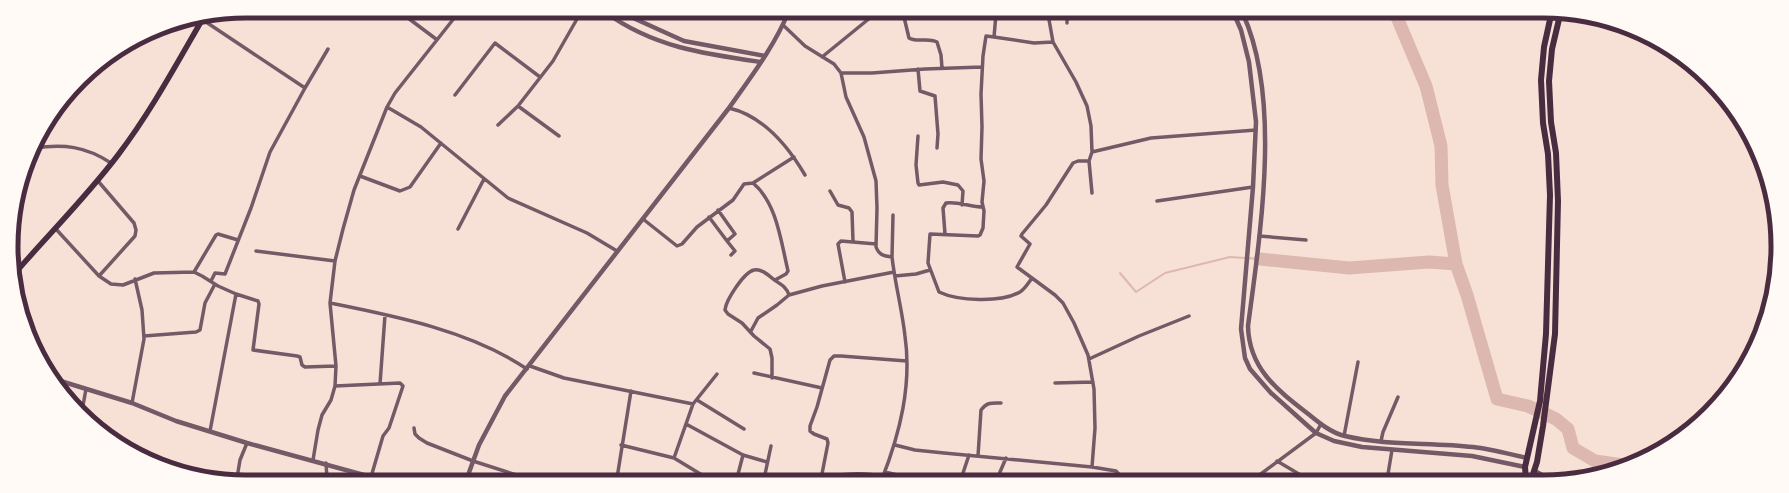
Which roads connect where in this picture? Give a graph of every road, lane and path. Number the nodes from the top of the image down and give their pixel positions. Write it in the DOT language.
graph roads {
  1 [pos="408,18"];
  2 [pos="454,18"];
  3 [pos="577,18"];
  4 [pos="612,18"];
  5 [pos="632,18"];
  6 [pos="786,18"];
  7 [pos="870,18"];
  8 [pos="904,18"];
  9 [pos="996,18"];
  10 [pos="1049,18"];
  11 [pos="1067,18"];
  12 [pos="1236,18"];
  13 [pos="1245,18"];
  14 [pos="1550,18"];
  15 [pos="1559,18"];
  16 [pos="201,22"];
  17 [pos="205,22"];
  18 [pos="1067,23"];
  19 [pos="783,25"];
  20 [pos="648,26"];
  21 [pos="646,35"];
  22 [pos="994,37"];
  23 [pos="436,39"];
  24 [pos="1053,42"];
  25 [pos="701,45"];
  26 [pos="328,49"];
  27 [pos="700,52"];
  28 [pos="765,56"];
  29 [pos="822,57"];
  30 [pos="761,62"];
  31 [pos="982,67"];
  32 [pos="942,68"];
  33 [pos="918,69"];
  34 [pos="841,73"];
  35 [pos="540,77"];
  36 [pos="305,88"];
  37 [pos="455,95"];
  38 [pos="518,106"];
  39 [pos="387,107"];
  40 [pos="729,108"];
  41 [pos="498,124"];
  42 [pos="1256,130"];
  43 [pos="559,136"];
  44 [pos="918,136"];
  45 [pos="441,143"];
  46 [pos="42,147"];
  47 [pos="938,148"];
  48 [pos="1092,152"];
  49 [pos="794,157"];
  50 [pos="1089,161"];
  51 [pos="111,163"];
  52 [pos="805,175"];
  53 [pos="360,176"];
  54 [pos="1557,176"];
  55 [pos="1549,177"];
  56 [pos="484,179"];
  57 [pos="98,181"];
  58 [pos="753,183"];
  59 [pos="1253,187"];
  60 [pos="830,191"];
  61 [pos="1092,193"];
  62 [pos="1157,201"];
  63 [pos="962,205"];
  64 [pos="983,207"];
  65 [pos="718,210"];
  66 [pos="893,215"];
  67 [pos="709,217"];
  68 [pos="643,219"];
  69 [pos="55,228"];
  70 [pos="458,230"];
  71 [pos="945,234"];
  72 [pos="1259,236"];
  73 [pos="238,240"];
  74 [pos="1306,240"];
  75 [pos="726,241"];
  76 [pos="853,241"];
  77 [pos="876,244"];
  78 [pos="256,251"];
  79 [pos="617,251"];
  80 [pos="731,255"];
  81 [pos="892,257"];
  82 [pos="335,261"];
  83 [pos="19,269"];
  84 [pos="930,270"];
  85 [pos="194,272"];
  86 [pos="894,274"];
  87 [pos="99,276"];
  88 [pos="1032,278"];
  89 [pos="135,280"];
  90 [pos="775,280"];
  91 [pos="211,281"];
  92 [pos="844,282"];
  93 [pos="215,284"];
  94 [pos="236,294"];
  95 [pos="789,295"];
  96 [pos="330,303"];
  97 [pos="385,315"];
  98 [pos="1189,316"];
  99 [pos="751,331"];
  100 [pos="1546,334"];
  101 [pos="1555,334"];
  102 [pos="1248,335"];
  103 [pos="144,336"];
  104 [pos="1241,338"];
  105 [pos="1089,359"];
  106 [pos="907,361"];
  107 [pos="1358,362"];
  108 [pos="336,366"];
  109 [pos="529,367"];
  110 [pos="754,373"];
  111 [pos="717,374"];
  112 [pos="772,378"];
  113 [pos="62,382"];
  114 [pos="1093,382"];
  115 [pos="1055,383"];
  116 [pos="380,384"];
  117 [pos="334,386"];
  118 [pos="1276,387"];
  119 [pos="822,388"];
  120 [pos="86,389"];
  121 [pos="630,391"];
  122 [pos="1271,393"];
  123 [pos="1398,397"];
  124 [pos="697,400"];
  125 [pos="132,403"];
  126 [pos="1001,403"];
  127 [pos="693,404"];
  128 [pos="83,406"];
  129 [pos="686,424"];
  130 [pos="1321,424"];
  131 [pos="414,428"];
  132 [pos="744,429"];
  133 [pos="210,431"];
  134 [pos="1316,433"];
  135 [pos="1344,436"];
  136 [pos="1381,440"];
  137 [pos="247,443"];
  138 [pos="621,445"];
  139 [pos="894,445"];
  140 [pos="771,446"];
  141 [pos="1473,447"];
  142 [pos="1392,450"];
  143 [pos="743,455"];
  144 [pos="969,455"];
  145 [pos="978,456"];
  146 [pos="1472,456"];
  147 [pos="674,458"];
  148 [pos="1006,458"];
  149 [pos="1527,458"];
  150 [pos="313,460"];
  151 [pos="473,461"];
  152 [pos="1277,461"];
  153 [pos="767,462"];
  154 [pos="1537,462"];
  155 [pos="326,464"];
  156 [pos="1092,467"];
  157 [pos="1525,467"];
  158 [pos="1534,471"];
  159 [pos="885,472"];
  160 [pos="238,475"];
  161 [pos="327,475"];
  162 [pos="366,475"];
  163 [pos="373,475"];
  164 [pos="468,475"];
  165 [pos="517,475"];
  166 [pos="617,475"];
  167 [pos="701,475"];
  168 [pos="738,475"];
  169 [pos="765,475"];
  170 [pos="822,475"];
  171 [pos="840,475"];
  172 [pos="873,475"];
  173 [pos="884,475"];
  174 [pos="897,475"];
  175 [pos="962,475"];
  176 [pos="999,475"];
  177 [pos="1120,475"];
  178 [pos="1259,475"];
  179 [pos="1301,475"];
  180 [pos="1388,475"];
  181 [pos="1526,475"];
  182 [pos="1533,475"];
  183 [pos="1542,475"];
  1 -- 23 [label="street"];
  2 -- 23 [label="street"];
  3 -- 35 [label="street"];
  4 -- 21 [label="street"];
  5 -- 20 [label="street"];
  6 -- 19 [label="street"];
  7 -- 29 [label="street"];
  8 -- 32 [label="street"];
  9 -- 22 [label="street"];
  10 -- 24 [label="street"];
  11 -- 18 [label="street"];
  12 -- 42 [label="street"];
  13 -- 72 [label="street"];
  14 -- 55 [label="highway"];
  15 -- 54 [label="highway"];
  16 -- 51 [label="main road"];
  17 -- 36 [label="street"];
  19 -- 28 [label="street"];
  19 -- 29 [label="street"];
  20 -- 21 [label="street"];
  20 -- 25 [label="street"];
  21 -- 27 [label="street"];
  22 -- 24 [label="street"];
  22 -- 31 [label="street"];
  23 -- 39 [label="street"];
  24 -- 48 [label="street"];
  25 -- 27 [label="street"];
  25 -- 28 [label="street"];
  26 -- 36 [label="street"];
  27 -- 30 [label="street"];
  28 -- 30 [label="street"];
  29 -- 34 [label="street"];
  30 -- 40 [label="street"];
  31 -- 32 [label="street"];
  31 -- 64 [label="street"];
  32 -- 33 [label="street"];
  33 -- 34 [label="street"];
  33 -- 47 [label="street"];
  34 -- 77 [label="street"];
  35 -- 37 [label="street"];
  35 -- 38 [label="street"];
  36 -- 73 [label="street"];
  38 -- 41 [label="street"];
  38 -- 43 [label="street"];
  39 -- 45 [label="street"];
  39 -- 53 [label="street"];
  40 -- 49 [label="street"];
  40 -- 68 [label="street"];
  42 -- 48 [label="street"];
  42 -- 59 [label="street"];
  44 -- 63 [label="street"];
  45 -- 53 [label="street"];
  45 -- 56 [label="street"];
  46 -- 51 [label="street"];
  48 -- 50 [label="street"];
  49 -- 52 [label="street"];
  49 -- 58 [label="street"];
  50 -- 61 [label="street"];
  50 -- 88 [label="street"];
  51 -- 57 [label="main road"];
  53 -- 82 [label="street"];
  54 -- 55 [label="highway"];
  54 -- 101 [label="highway"];
  55 -- 100 [label="highway"];
  56 -- 70 [label="street"];
  56 -- 79 [label="street"];
  57 -- 69 [label="main road"];
  57 -- 87 [label="street"];
  58 -- 65 [label="street"];
  58 -- 90 [label="street"];
  59 -- 62 [label="street"];
  59 -- 104 [label="street"];
  60 -- 76 [label="street"];
  63 -- 64 [label="street"];
  63 -- 71 [label="street"];
  64 -- 71 [label="street"];
  65 -- 67 [label="street"];
  65 -- 75 [label="street"];
  66 -- 81 [label="street"];
  67 -- 68 [label="street"];
  67 -- 75 [label="street"];
  68 -- 79 [label="street"];
  69 -- 83 [label="main road"];
  69 -- 87 [label="street"];
  71 -- 84 [label="street"];
  72 -- 74 [label="street"];
  72 -- 102 [label="street"];
  73 -- 85 [label="street"];
  73 -- 91 [label="street"];
  75 -- 80 [label="street"];
  76 -- 77 [label="street"];
  76 -- 92 [label="street"];
  77 -- 81 [label="street"];
  78 -- 82 [label="street"];
  79 -- 109 [label="street"];
  81 -- 86 [label="street"];
  82 -- 96 [label="street"];
  84 -- 86 [label="street"];
  84 -- 88 [label="street"];
  85 -- 89 [label="street"];
  85 -- 91 [label="street"];
  86 -- 92 [label="street"];
  86 -- 106 [label="street"];
  87 -- 89 [label="street"];
  88 -- 105 [label="street"];
  89 -- 103 [label="street"];
  90 -- 95 [label="street"];
  90 -- 99 [label="street"];
  91 -- 93 [label="street"];
  92 -- 95 [label="street"];
  93 -- 94 [label="street"];
  93 -- 103 [label="street"];
  94 -- 108 [label="street"];
  94 -- 133 [label="street"];
  95 -- 99 [label="street"];
  96 -- 97 [label="street"];
  96 -- 108 [label="street"];
  97 -- 109 [label="street"];
  97 -- 116 [label="street"];
  98 -- 105 [label="street"];
  99 -- 112 [label="street"];
  100 -- 101 [label="highway"];
  100 -- 149 [label="highway"];
  101 -- 154 [label="highway"];
  102 -- 104 [label="street"];
  102 -- 118 [label="street"];
  103 -- 125 [label="street"];
  104 -- 122 [label="street"];
  105 -- 114 [label="street"];
  106 -- 119 [label="street"];
  106 -- 139 [label="street"];
  107 -- 135 [label="street"];
  108 -- 117 [label="street"];
  109 -- 121 [label="street"];
  109 -- 151 [label="street"];
  110 -- 112 [label="street"];
  111 -- 124 [label="street"];
  112 -- 119 [label="street"];
  113 -- 120 [label="street"];
  114 -- 115 [label="street"];
  114 -- 156 [label="street"];
  116 -- 117 [label="street"];
  116 -- 163 [label="street"];
  117 -- 150 [label="street"];
  118 -- 122 [label="street"];
  118 -- 130 [label="street"];
  119 -- 170 [label="street"];
  120 -- 125 [label="street"];
  120 -- 128 [label="street"];
  121 -- 127 [label="street"];
  121 -- 138 [label="street"];
  122 -- 134 [label="street"];
  123 -- 136 [label="street"];
  124 -- 127 [label="street"];
  124 -- 132 [label="street"];
  125 -- 133 [label="street"];
  126 -- 145 [label="street"];
  127 -- 129 [label="street"];
  129 -- 143 [label="street"];
  129 -- 147 [label="street"];
  130 -- 134 [label="street"];
  130 -- 135 [label="street"];
  131 -- 151 [label="street"];
  133 -- 137 [label="street"];
  134 -- 142 [label="street"];
  134 -- 152 [label="street"];
  135 -- 136 [label="street"];
  136 -- 141 [label="street"];
  137 -- 150 [label="street"];
  137 -- 160 [label="street"];
  138 -- 147 [label="street"];
  138 -- 166 [label="street"];
  139 -- 144 [label="street"];
  139 -- 159 [label="street"];
  140 -- 153 [label="street"];
  141 -- 146 [label="street"];
  141 -- 149 [label="street"];
  142 -- 146 [label="street"];
  142 -- 180 [label="street"];
  143 -- 153 [label="street"];
  143 -- 168 [label="street"];
  144 -- 145 [label="street"];
  144 -- 175 [label="street"];
  145 -- 148 [label="street"];
  146 -- 157 [label="street"];
  147 -- 167 [label="street"];
  148 -- 156 [label="street"];
  148 -- 176 [label="street"];
  149 -- 154 [label="highway"];
  149 -- 157 [label="highway"];
  150 -- 155 [label="street"];
  151 -- 164 [label="street"];
  151 -- 165 [label="street"];
  152 -- 178 [label="street"];
  152 -- 179 [label="street"];
  153 -- 169 [label="street"];
  154 -- 158 [label="highway"];
  155 -- 161 [label="street"];
  155 -- 162 [label="street"];
  156 -- 177 [label="street"];
  157 -- 158 [label="highway"];
  157 -- 181 [label="highway"];
  158 -- 182 [label="highway"];
  158 -- 183 [label="street"];
  159 -- 173 [label="street"];
  159 -- 174 [label="street"];
  171 -- 172 [label="street"];
}
